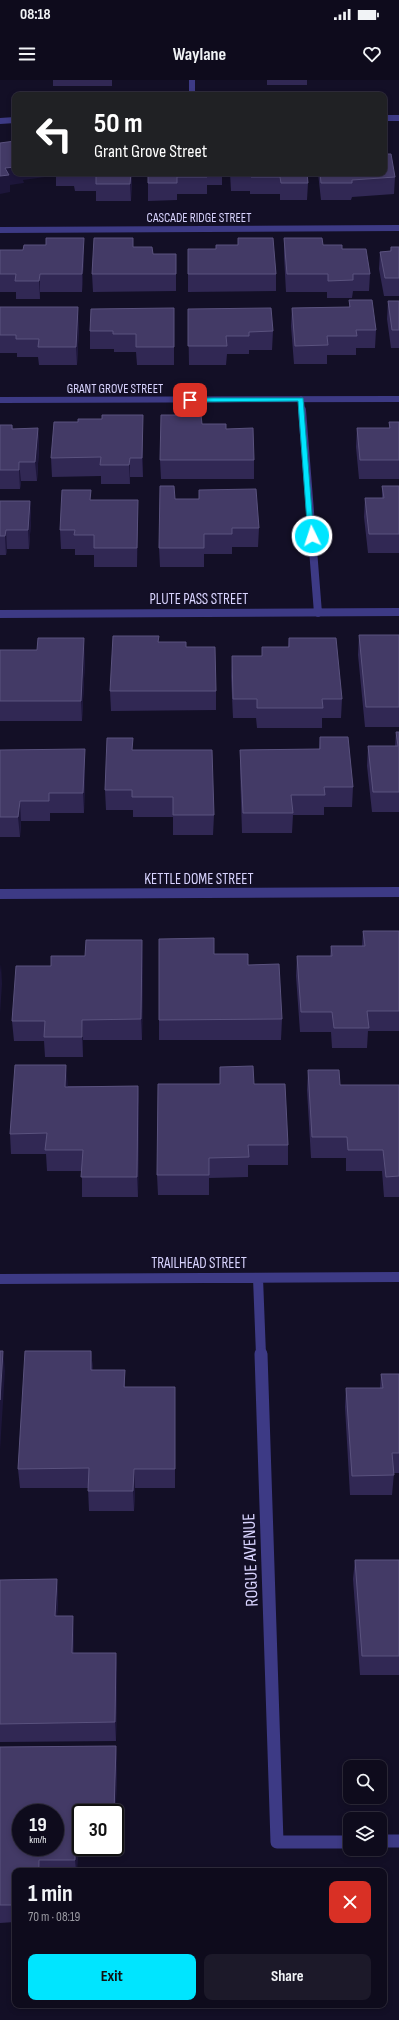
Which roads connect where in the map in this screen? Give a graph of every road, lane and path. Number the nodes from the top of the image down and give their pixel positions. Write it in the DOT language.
graph roads {
  1 [pos="192,80"];
  2 [pos="192,92"];
  3 [pos="387,118"];
  4 [pos="399,118"];
  5 [pos="0,120"];
  6 [pos="12,120"];
  7 [pos="399,228"];
  8 [pos="0,230"];
  9 [pos="301,399"];
  10 [pos="399,399"];
  11 [pos="0,400"];
  12 [pos="399,612"];
  13 [pos="318,613"];
  14 [pos="0,614"];
  15 [pos="399,892"];
  16 [pos="0,894"];
  17 [pos="399,1277"];
  18 [pos="258,1278"];
  19 [pos="0,1279"];
  20 [pos="387,1841"];
  21 [pos="399,1841"];
  22 [pos="343,1842"];
  1 -- 2 [label="street"];
  3 -- 4 [label="street"];
  5 -- 6 [label="street"];
  7 -- 8 [label="street, CASCADE RIDGE STREET"];
  9 -- 10 [label="street, GRANT GROVE STREET"];
  9 -- 11 [label="street, GRANT GROVE STREET"];
  9 -- 13 [label="street"];
  12 -- 13 [label="street, PLUTE PASS STREET"];
  13 -- 14 [label="street, PLUTE PASS STREET"];
  15 -- 16 [label="street, KETTLE DOME STREET"];
  17 -- 18 [label="street, TRAILHEAD STREET"];
  18 -- 19 [label="street, TRAILHEAD STREET"];
  18 -- 22 [label="street, ROGUE AVENUE"];
  20 -- 21 [label="street"];
}
